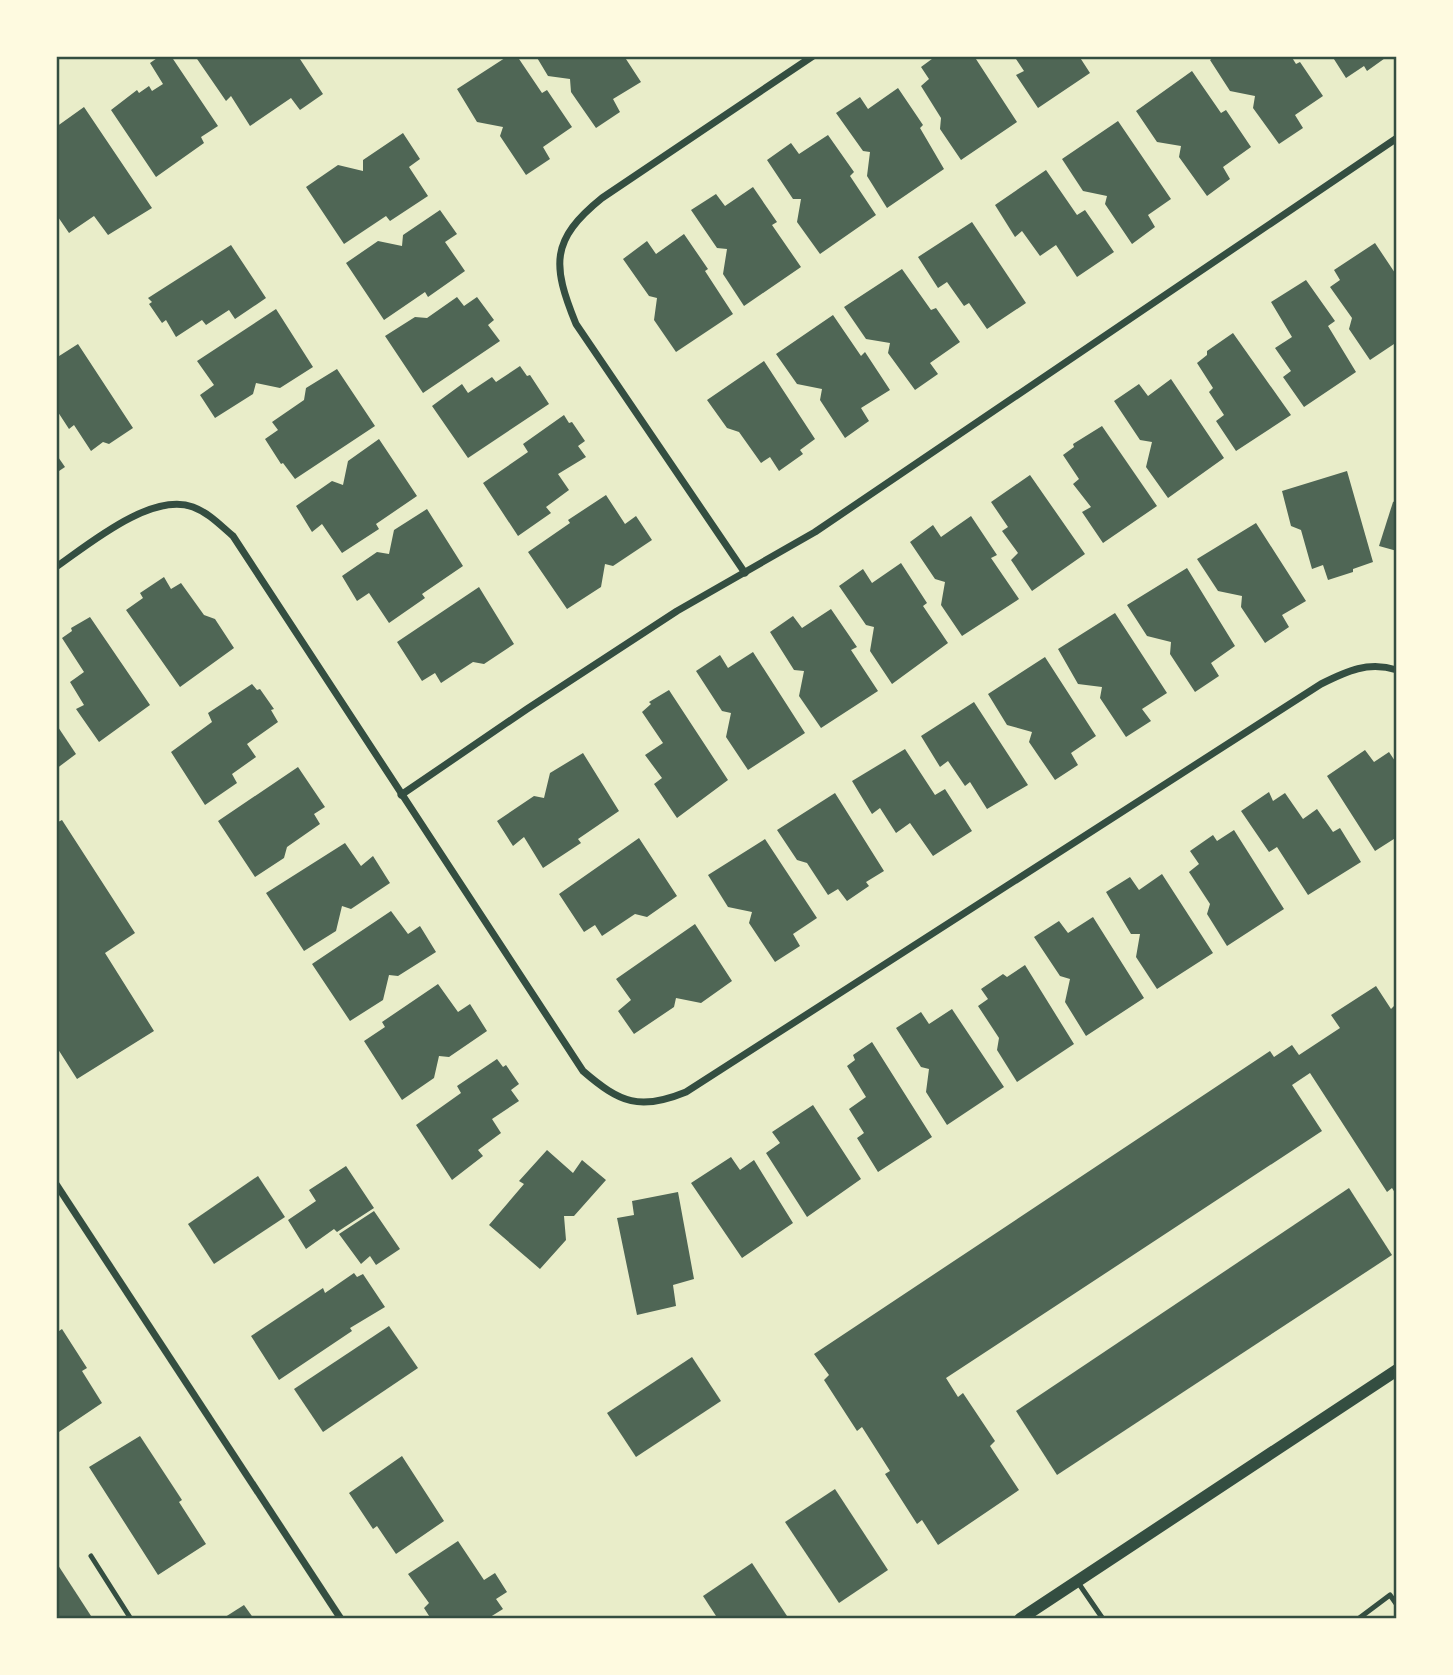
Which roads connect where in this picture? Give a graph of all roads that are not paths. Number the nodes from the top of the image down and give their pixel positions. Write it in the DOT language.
graph roads {
  1 [pos="813,56"];
  2 [pos="1397,138"];
  3 [pos="56,567"];
  4 [pos="745,573"];
  5 [pos="1397,670"];
  6 [pos="401,795"];
  7 [pos="56,1184"];
  8 [pos="1397,1370"];
  9 [pos="91,1556"];
  10 [pos="1077,1581"];
  11 [pos="1397,1605"];
  12 [pos="1027,1617"];
  13 [pos="131,1619"];
  14 [pos="341,1619"];
  15 [pos="1103,1619"];
  16 [pos="1358,1619"];
  1 -- 4 [label="street"];
  2 -- 4 [label="street"];
  3 -- 6 [label="street"];
  4 -- 6 [label="street"];
  5 -- 6 [label="street"];
  7 -- 14 [label="street"];
  8 -- 10 [label="street"];
  9 -- 13 [label="lane"];
  10 -- 12 [label="street"];
  10 -- 15 [label="lane"];
  11 -- 16 [label="lane"];
}
